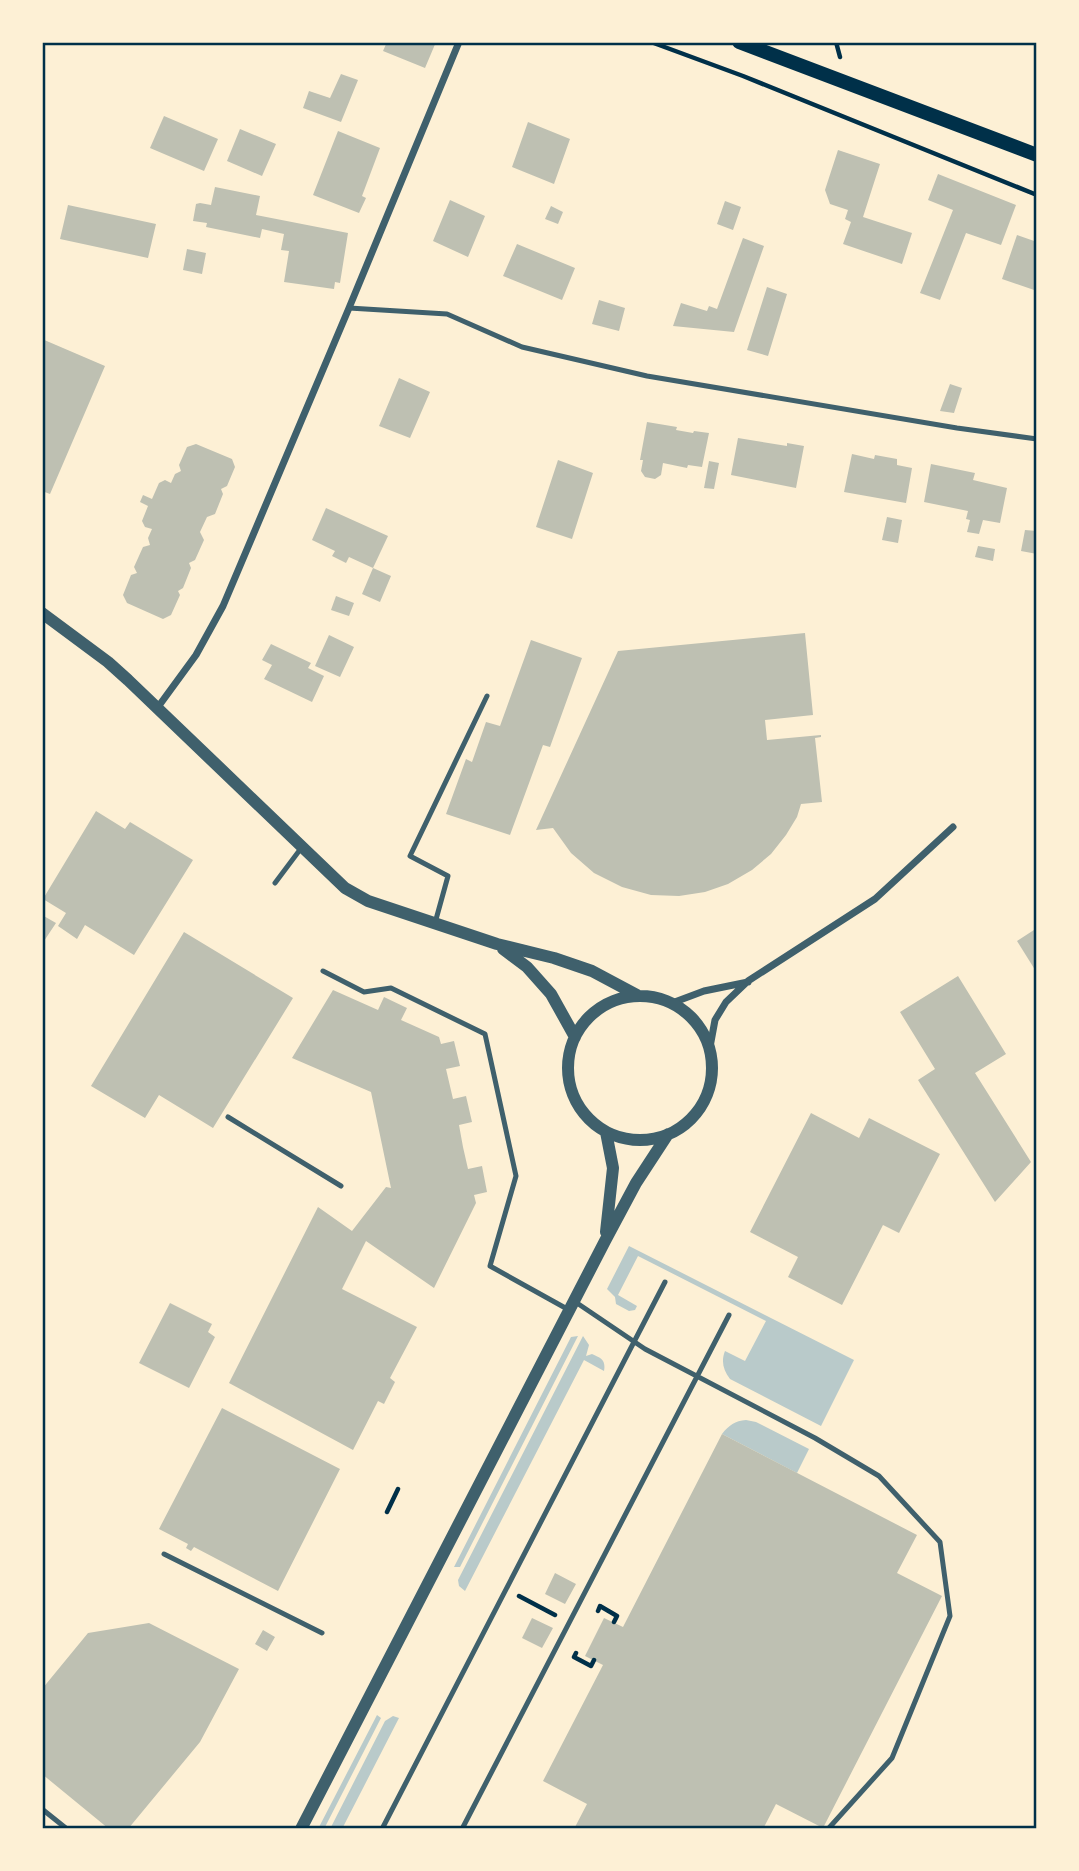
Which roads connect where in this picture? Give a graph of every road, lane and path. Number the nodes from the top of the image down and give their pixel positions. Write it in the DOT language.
graph roads {
  1 [pos="459,42"];
  2 [pos="651,42"];
  3 [pos="739,42"];
  4 [pos="1037,155"];
  5 [pos="1037,195"];
  6 [pos="349,308"];
  7 [pos="1037,439"];
  8 [pos="42,613"];
  9 [pos="487,696"];
  10 [pos="158,707"];
  11 [pos="953,827"];
  12 [pos="302,847"];
  13 [pos="275,883"];
  14 [pos="435,923"];
  15 [pos="497,944"];
  16 [pos="323,971"];
  17 [pos="748,981"];
  18 [pos="637,995"];
  19 [pos="673,1003"];
  20 [pos="575,1037"];
  21 [pos="710,1047"];
  22 [pos="228,1117"];
  23 [pos="606,1132"];
  24 [pos="668,1135"];
  25 [pos="341,1185"];
  26 [pos="604,1241"];
  27 [pos="665,1282"];
  28 [pos="572,1305"];
  29 [pos="729,1315"];
  30 [pos="634,1341"];
  31 [pos="697,1377"];
  32 [pos="398,1489"];
  33 [pos="387,1512"];
  34 [pos="164,1554"];
  35 [pos="506,1589"];
  36 [pos="569,1622"];
  37 [pos="614,1622"];
  38 [pos="322,1633"];
  39 [pos="578,1648"];
  40 [pos="594,1660"];
  41 [pos="42,1809"];
  42 [pos="67,1829"];
  43 [pos="301,1829"];
  44 [pos="382,1829"];
  45 [pos="462,1829"];
  46 [pos="828,1829"];
  1 -- 6 [label="street"];
  2 -- 5 [label="path"];
  3 -- 4 [label="main road"];
  6 -- 7 [label="lane"];
  6 -- 10 [label="street"];
  8 -- 10 [label="street"];
  9 -- 14 [label="lane"];
  10 -- 12 [label="street"];
  11 -- 17 [label="street"];
  12 -- 13 [label="lane"];
  12 -- 14 [label="street"];
  14 -- 15 [label="street"];
  15 -- 18 [label="street"];
  15 -- 20 [label="street"];
  16 -- 28 [label="lane"];
  17 -- 19 [label="street"];
  17 -- 21 [label="street"];
  18 -- 19 [label="street"];
  18 -- 20 [label="street"];
  19 -- 21 [label="street"];
  20 -- 23 [label="street"];
  21 -- 24 [label="street"];
  22 -- 25 [label="lane"];
  23 -- 24 [label="street"];
  23 -- 26 [label="street"];
  24 -- 26 [label="street"];
  26 -- 28 [label="street"];
  27 -- 30 [label="lane"];
  28 -- 30 [label="lane"];
  28 -- 43 [label="street"];
  29 -- 31 [label="lane"];
  30 -- 31 [label="lane"];
  30 -- 35 [label="lane"];
  31 -- 36 [label="lane"];
  31 -- 46 [label="lane"];
  32 -- 33 [label="path"];
  34 -- 38 [label="lane"];
  35 -- 36 [label="path"];
  35 -- 44 [label="lane"];
  36 -- 37 [label="path"];
  36 -- 45 [label="lane"];
  39 -- 40 [label="path"];
  41 -- 42 [label="lane"];
}
